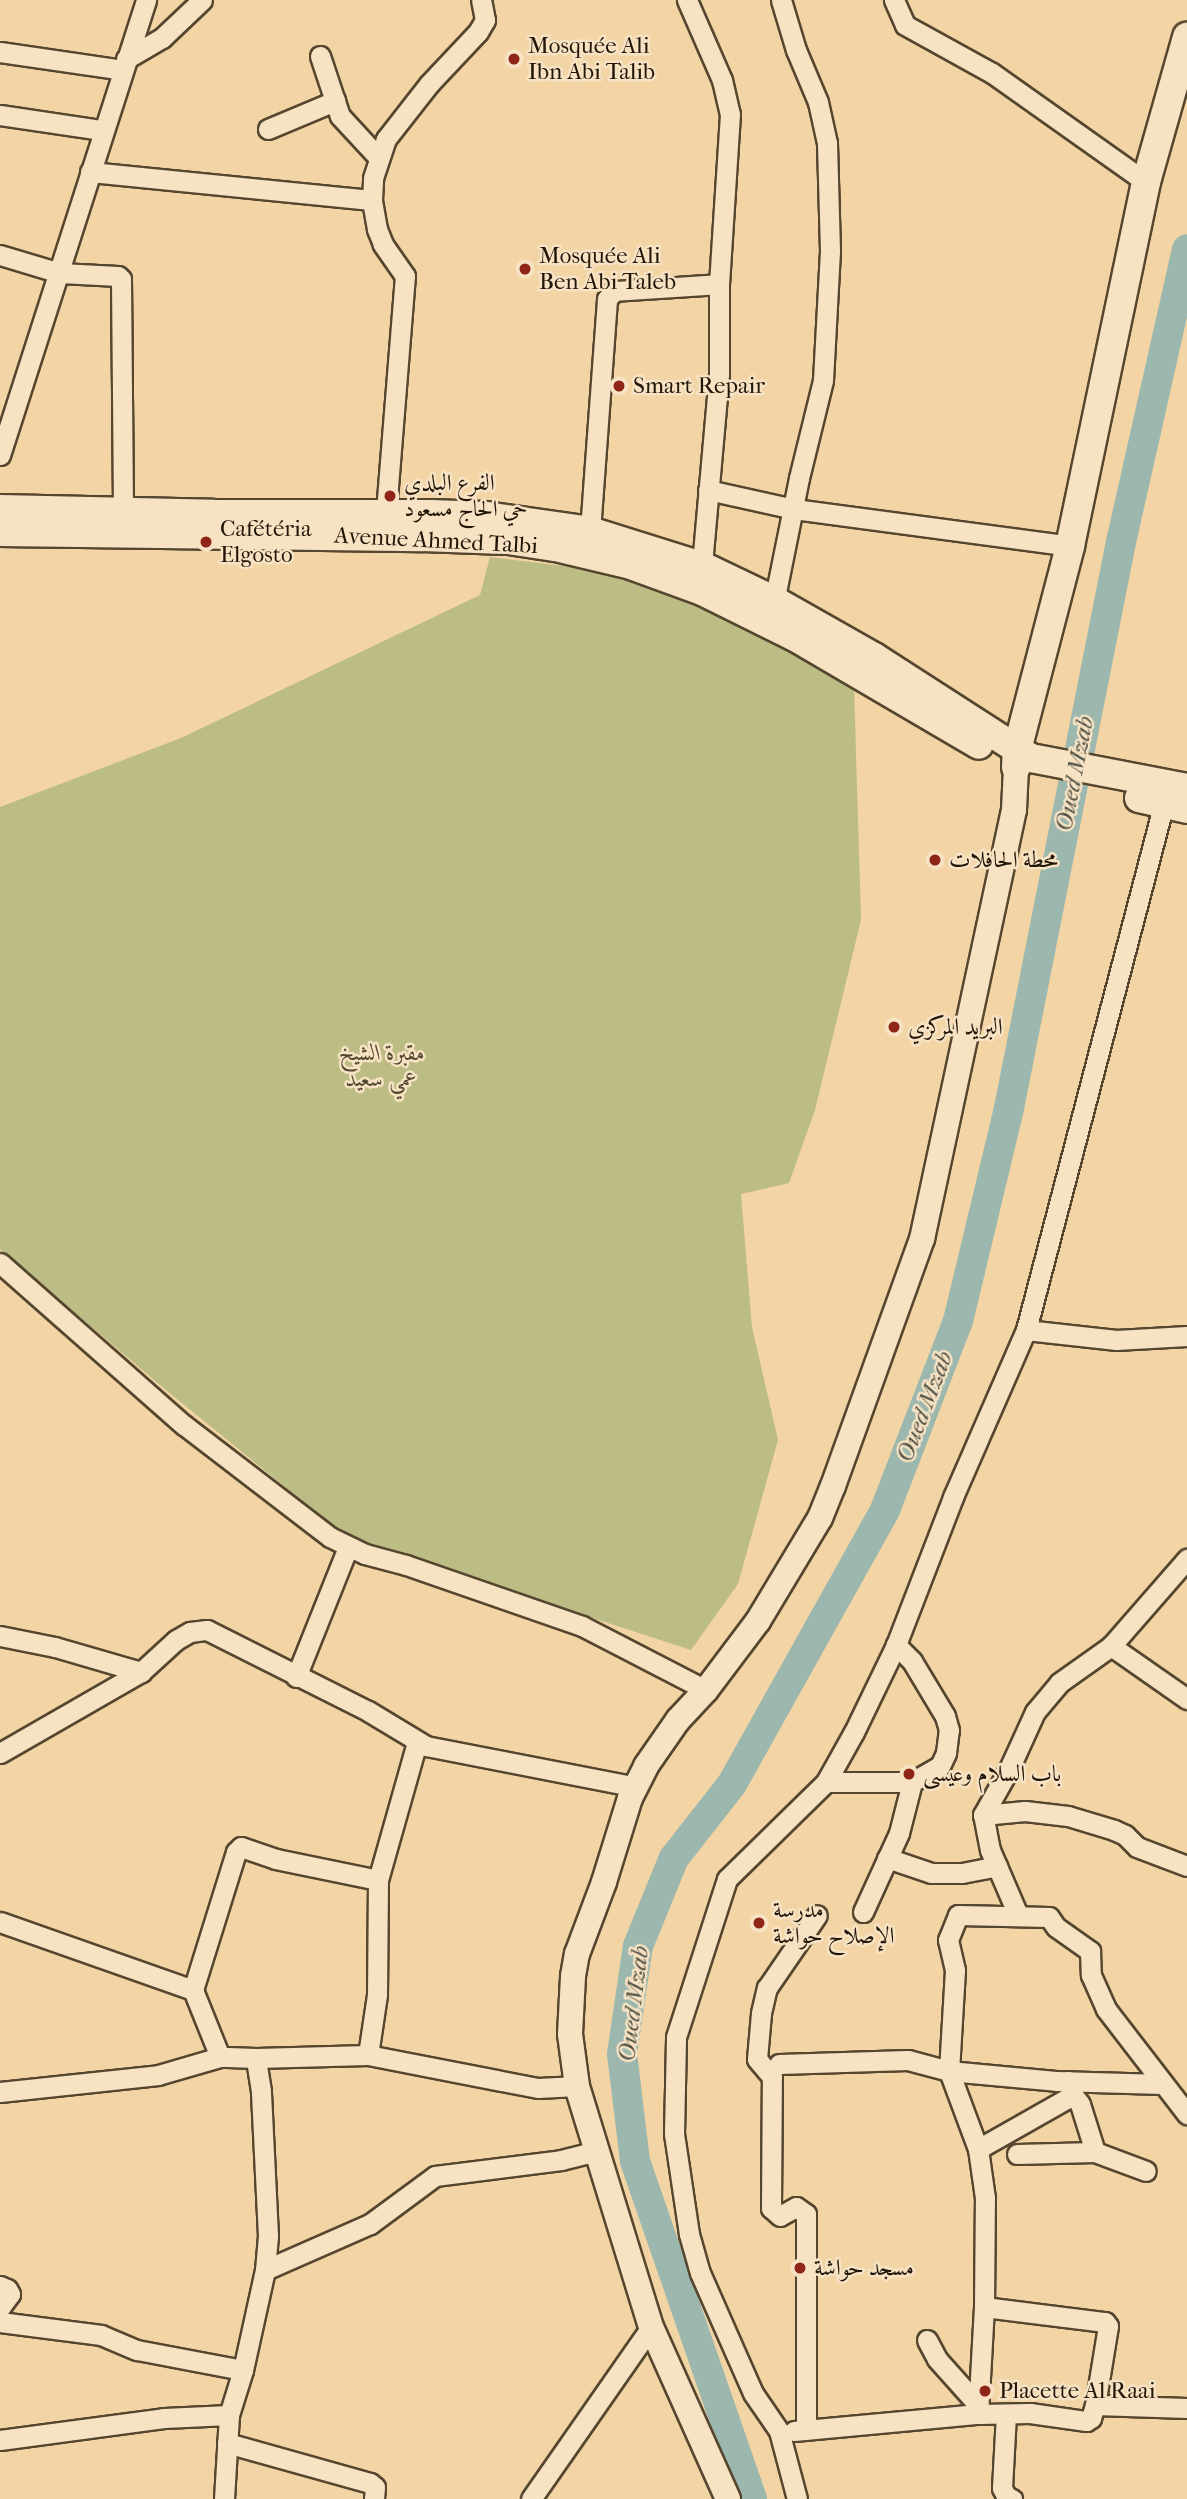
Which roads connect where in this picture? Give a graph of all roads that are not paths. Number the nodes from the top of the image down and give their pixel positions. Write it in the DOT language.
graph roads {
  1 [pos="146,0"];
  2 [pos="202,0"];
  3 [pos="481,0"];
  4 [pos="687,0"];
  5 [pos="781,0"];
  6 [pos="894,0"];
  7 [pos="1187,37"];
  8 [pos="0,52"];
  9 [pos="320,56"];
  10 [pos="125,64"];
  11 [pos="335,101"];
  12 [pos="0,115"];
  13 [pos="268,129"];
  14 [pos="102,130"];
  15 [pos="377,157"];
  16 [pos="90,172"];
  17 [pos="1146,182"];
  18 [pos="372,200"];
  19 [pos="0,255"];
  20 [pos="60,273"];
  21 [pos="719,284"];
  22 [pos="0,455"];
  23 [pos="708,490"];
  24 [pos="0,509"];
  25 [pos="794,509"];
  26 [pos="123,513"];
  27 [pos="385,524"];
  28 [pos="590,531"];
  29 [pos="0,532"];
  30 [pos="1070,546"];
  31 [pos="702,566"];
  32 [pos="772,612"];
  33 [pos="1023,762"];
  34 [pos="1171,797"];
  35 [pos="0,1263"];
  36 [pos="1026,1330"];
  37 [pos="1187,1336"];
  38 [pos="348,1547"];
  39 [pos="1184,1569"];
  40 [pos="0,1636"];
  41 [pos="896,1645"];
  42 [pos="1111,1646"];
  43 [pos="141,1672"];
  44 [pos="296,1677"];
  45 [pos="706,1690"];
  46 [pos="1187,1699"];
  47 [pos="417,1742"];
  48 [pos="0,1754"];
  49 [pos="912,1782"];
  50 [pos="826,1783"];
  51 [pos="636,1787"];
  52 [pos="984,1815"];
  53 [pos="887,1858"];
  54 [pos="998,1866"];
  55 [pos="1187,1866"];
  56 [pos="378,1880"];
  57 [pos="863,1912"];
  58 [pos="817,1915"];
  59 [pos="1018,1915"];
  60 [pos="0,1922"];
  61 [pos="193,1990"];
  62 [pos="368,2055"];
  63 [pos="220,2057"];
  64 [pos="256,2058"];
  65 [pos="779,2064"];
  66 [pos="949,2071"];
  67 [pos="1163,2084"];
  68 [pos="577,2086"];
  69 [pos="1071,2088"];
  70 [pos="0,2092"];
  71 [pos="1187,2114"];
  72 [pos="978,2150"];
  73 [pos="598,2151"];
  74 [pos="1095,2152"];
  75 [pos="1017,2154"];
  76 [pos="1146,2171"];
  77 [pos="265,2270"];
  78 [pos="0,2286"];
  79 [pos="984,2307"];
  80 [pos="0,2308"];
  81 [pos="0,2322"];
  82 [pos="651,2327"];
  83 [pos="927,2340"];
  84 [pos="243,2370"];
  85 [pos="1095,2405"];
  86 [pos="1187,2408"];
  87 [pos="978,2410"];
  88 [pos="1006,2414"];
  89 [pos="229,2415"];
  90 [pos="806,2430"];
  91 [pos="779,2431"];
  92 [pos="0,2440"];
  93 [pos="227,2443"];
  94 [pos="224,2499"];
  95 [pos="374,2499"];
  96 [pos="531,2499"];
  97 [pos="728,2499"];
  98 [pos="797,2499"];
  99 [pos="1012,2499"];
  1 -- 10 [label="street"];
  2 -- 10 [label="street"];
  3 -- 15 [label="street"];
  4 -- 21 [label="street"];
  5 -- 25 [label="street"];
  6 -- 17 [label="street"];
  7 -- 17 [label="main road"];
  8 -- 10 [label="street"];
  9 -- 11 [label="street"];
  10 -- 14 [label="street"];
  11 -- 13 [label="street"];
  11 -- 15 [label="street"];
  12 -- 14 [label="street"];
  14 -- 16 [label="street"];
  15 -- 18 [label="street"];
  16 -- 18 [label="street"];
  16 -- 20 [label="street"];
  17 -- 30 [label="main road"];
  18 -- 27 [label="street"];
  19 -- 20 [label="street"];
  20 -- 22 [label="street"];
  20 -- 26 [label="street"];
  21 -- 23 [label="street"];
  21 -- 28 [label="street"];
  23 -- 25 [label="street"];
  23 -- 31 [label="street"];
  24 -- 26 [label="main road"];
  25 -- 30 [label="street"];
  25 -- 32 [label="street"];
  26 -- 27 [label="main road"];
  27 -- 28 [label="main road"];
  27 -- 29 [label="main road, Avenue Ahmed Talbi"];
  27 -- 32 [label="main road, Avenue Ahmed Talbi"];
  28 -- 31 [label="main road"];
  30 -- 33 [label="main road"];
  31 -- 32 [label="main road"];
  32 -- 33 [label="main road, Avenue Ahmed Talbi"];
  33 -- 34 [label="main road, Avenue Ahmed Talbi"];
  33 -- 45 [label="street"];
  34 -- 36 [label="street"];
  35 -- 38 [label="street"];
  36 -- 37 [label="street"];
  36 -- 41 [label="street"];
  38 -- 44 [label="street"];
  38 -- 45 [label="street"];
  39 -- 42 [label="street"];
  40 -- 43 [label="street"];
  41 -- 49 [label="street"];
  41 -- 50 [label="street"];
  42 -- 46 [label="street"];
  42 -- 52 [label="street"];
  43 -- 44 [label="street"];
  43 -- 48 [label="street"];
  44 -- 47 [label="street"];
  45 -- 51 [label="street"];
  47 -- 51 [label="street"];
  47 -- 56 [label="street"];
  49 -- 50 [label="street"];
  49 -- 53 [label="street"];
  50 -- 91 [label="street"];
  51 -- 68 [label="street"];
  52 -- 54 [label="street"];
  52 -- 55 [label="street"];
  53 -- 54 [label="street"];
  53 -- 57 [label="street"];
  54 -- 59 [label="street"];
  56 -- 61 [label="street"];
  56 -- 62 [label="street"];
  58 -- 90 [label="street"];
  59 -- 66 [label="street"];
  59 -- 67 [label="street"];
  60 -- 61 [label="street"];
  61 -- 63 [label="street"];
  62 -- 64 [label="street"];
  62 -- 68 [label="street"];
  63 -- 64 [label="street"];
  63 -- 70 [label="street"];
  64 -- 77 [label="street"];
  65 -- 66 [label="street"];
  66 -- 69 [label="street"];
  66 -- 72 [label="street"];
  67 -- 69 [label="street"];
  67 -- 71 [label="street"];
  68 -- 73 [label="street"];
  69 -- 72 [label="street"];
  69 -- 74 [label="street"];
  72 -- 79 [label="street"];
  73 -- 77 [label="street"];
  73 -- 82 [label="street"];
  74 -- 75 [label="street"];
  74 -- 76 [label="street"];
  77 -- 84 [label="street"];
  78 -- 80 [label="street"];
  79 -- 85 [label="street"];
  79 -- 87 [label="street"];
  81 -- 84 [label="street"];
  82 -- 96 [label="street"];
  82 -- 97 [label="street"];
  83 -- 87 [label="street"];
  84 -- 89 [label="street"];
  85 -- 86 [label="street"];
  85 -- 88 [label="street"];
  87 -- 88 [label="street"];
  87 -- 90 [label="street"];
  88 -- 99 [label="street"];
  89 -- 92 [label="street"];
  89 -- 93 [label="street"];
  90 -- 91 [label="street"];
  91 -- 98 [label="street"];
  93 -- 94 [label="street"];
  93 -- 95 [label="street"];
}
